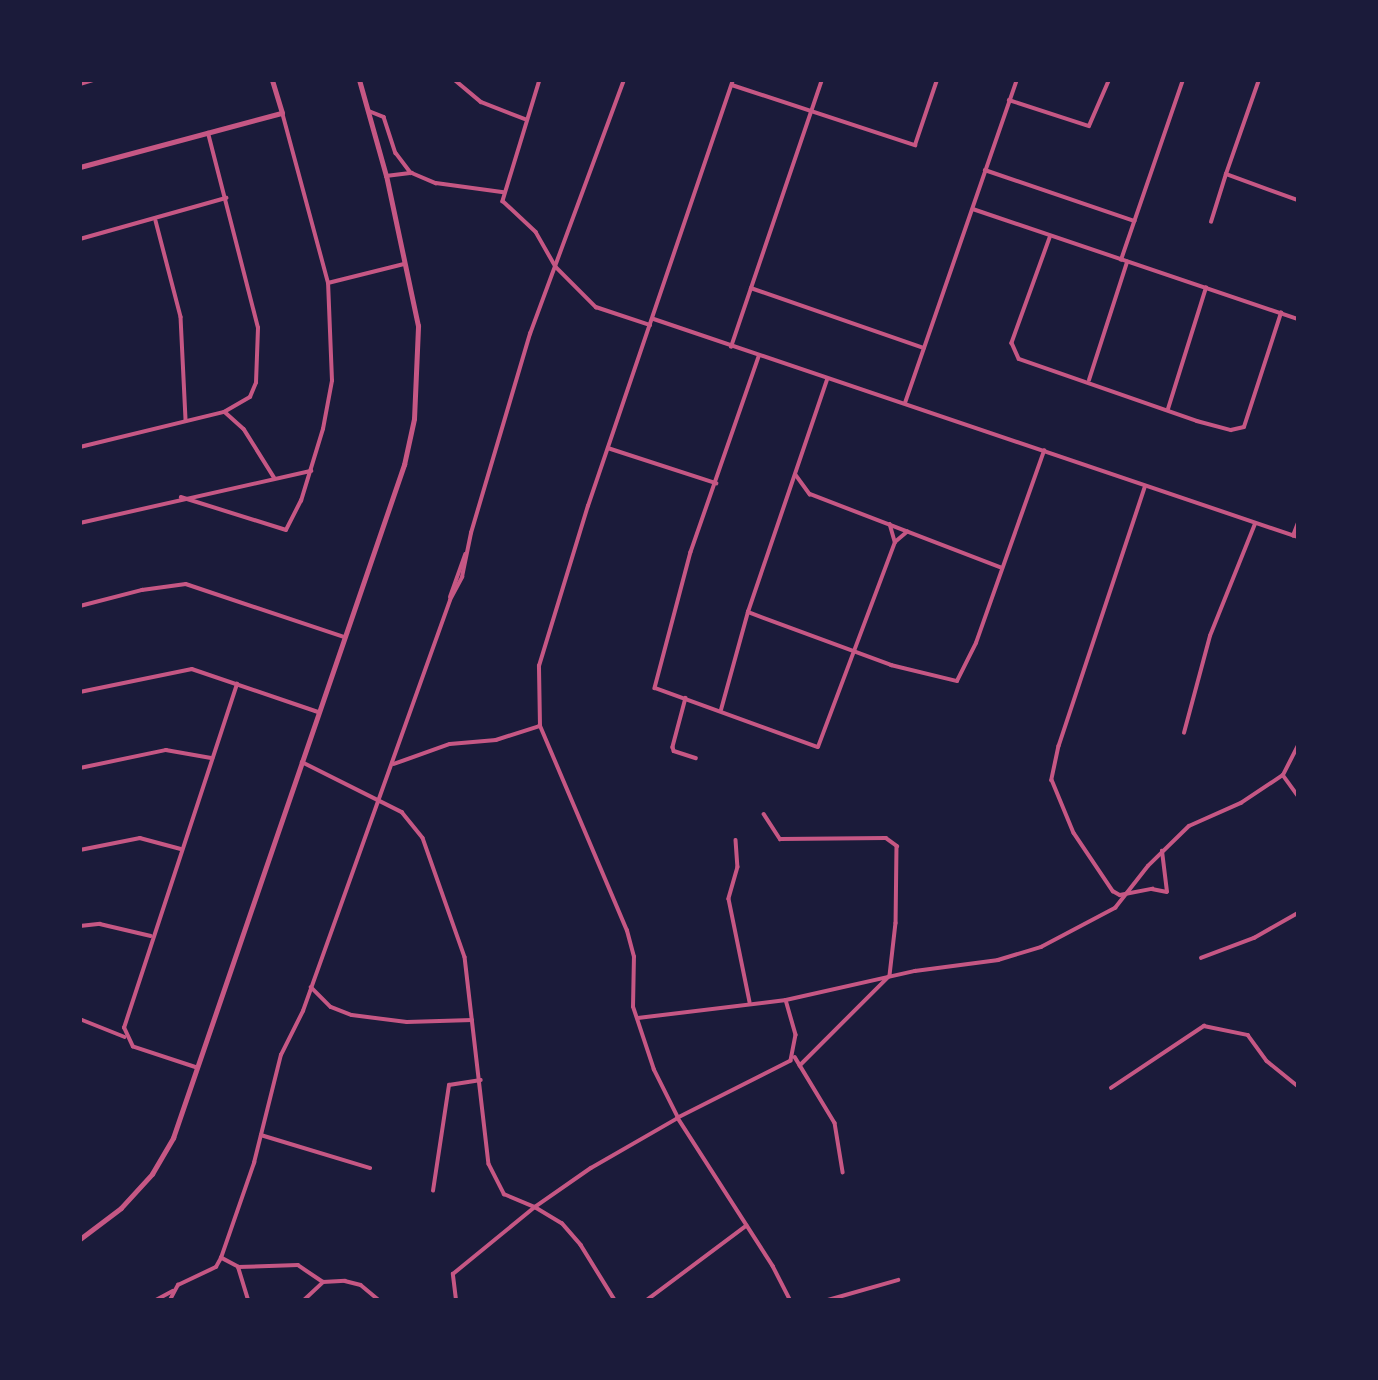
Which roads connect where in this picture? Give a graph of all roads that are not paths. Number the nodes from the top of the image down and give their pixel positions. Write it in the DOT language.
graph roads {
  1 [pos="93,80"];
  2 [pos="272,80"];
  3 [pos="359,80"];
  4 [pos="455,80"];
  5 [pos="540,80"];
  6 [pos="624,80"];
  7 [pos="822,80"];
  8 [pos="937,80"];
  9 [pos="1017,80"];
  10 [pos="1109,80"];
  11 [pos="1183,80"];
  12 [pos="1259,80"];
  13 [pos="733,83"];
  14 [pos="80,84"];
  15 [pos="1009,100"];
  16 [pos="367,110"];
  17 [pos="811,111"];
  18 [pos="282,113"];
  19 [pos="525,119"];
  20 [pos="207,131"];
  21 [pos="80,167"];
  22 [pos="985,170"];
  23 [pos="412,173"];
  24 [pos="1226,174"];
  25 [pos="386,176"];
  26 [pos="503,192"];
  27 [pos="226,198"];
  28 [pos="1297,200"];
  29 [pos="973,209"];
  30 [pos="1135,220"];
  31 [pos="156,221"];
  32 [pos="1210,222"];
  33 [pos="1050,238"];
  34 [pos="80,239"];
  35 [pos="1121,260"];
  36 [pos="1127,262"];
  37 [pos="407,263"];
  38 [pos="556,267"];
  39 [pos="328,283"];
  40 [pos="751,288"];
  41 [pos="1206,288"];
  42 [pos="1281,313"];
  43 [pos="653,318"];
  44 [pos="1297,318"];
  45 [pos="650,326"];
  46 [pos="731,347"];
  47 [pos="924,348"];
  48 [pos="759,357"];
  49 [pos="827,380"];
  50 [pos="1089,380"];
  51 [pos="905,403"];
  52 [pos="1168,409"];
  53 [pos="224,412"];
  54 [pos="186,421"];
  55 [pos="80,447"];
  56 [pos="608,448"];
  57 [pos="1044,451"];
  58 [pos="311,471"];
  59 [pos="796,475"];
  60 [pos="274,477"];
  61 [pos="716,483"];
  62 [pos="1145,488"];
  63 [pos="181,497"];
  64 [pos="80,523"];
  65 [pos="1297,523"];
  66 [pos="890,524"];
  67 [pos="1255,524"];
  68 [pos="907,532"];
  69 [pos="1295,537"];
  70 [pos="895,542"];
  71 [pos="1000,567"];
  72 [pos="80,606"];
  73 [pos="748,612"];
  74 [pos="344,637"];
  75 [pos="854,651"];
  76 [pos="237,684"];
  77 [pos="80,692"];
  78 [pos="686,698"];
  79 [pos="721,710"];
  80 [pos="318,712"];
  81 [pos="540,726"];
  82 [pos="1184,733"];
  83 [pos="1297,744"];
  84 [pos="212,758"];
  85 [pos="696,758"];
  86 [pos="301,761"];
  87 [pos="394,764"];
  88 [pos="80,768"];
  89 [pos="1283,775"];
  90 [pos="1297,796"];
  91 [pos="379,801"];
  92 [pos="764,814"];
  93 [pos="736,840"];
  94 [pos="181,849"];
  95 [pos="80,850"];
  96 [pos="1161,851"];
  97 [pos="1128,894"];
  98 [pos="1297,913"];
  99 [pos="80,926"];
  100 [pos="151,936"];
  101 [pos="1201,958"];
  102 [pos="890,976"];
  103 [pos="311,986"];
  104 [pos="786,1000"];
  105 [pos="750,1002"];
  106 [pos="638,1018"];
  107 [pos="80,1019"];
  108 [pos="472,1020"];
  109 [pos="125,1037"];
  110 [pos="794,1056"];
  111 [pos="800,1066"];
  112 [pos="197,1069"];
  113 [pos="481,1080"];
  114 [pos="1297,1086"];
  115 [pos="1111,1088"];
  116 [pos="678,1118"];
  117 [pos="261,1135"];
  118 [pos="370,1168"];
  119 [pos="843,1172"];
  120 [pos="433,1191"];
  121 [pos="535,1207"];
  122 [pos="747,1225"];
  123 [pos="80,1239"];
  124 [pos="222,1258"];
  125 [pos="238,1267"];
  126 [pos="898,1280"];
  127 [pos="323,1282"];
  128 [pos="173,1291"];
  129 [pos="156,1300"];
  130 [pos="170,1300"];
  131 [pos="248,1300"];
  132 [pos="304,1300"];
  133 [pos="379,1300"];
  134 [pos="456,1300"];
  135 [pos="614,1300"];
  136 [pos="647,1300"];
  137 [pos="790,1300"];
  138 [pos="828,1300"];
  1 -- 14 [label="street"];
  2 -- 18 [label="street"];
  3 -- 16 [label="street"];
  4 -- 19 [label="street"];
  5 -- 19 [label="street"];
  6 -- 38 [label="street"];
  7 -- 17 [label="street"];
  8 -- 17 [label="street"];
  9 -- 15 [label="street"];
  10 -- 15 [label="street"];
  11 -- 30 [label="street"];
  12 -- 24 [label="street"];
  13 -- 17 [label="street"];
  13 -- 43 [label="street"];
  15 -- 22 [label="street"];
  16 -- 23 [label="street"];
  16 -- 25 [label="street"];
  17 -- 40 [label="street"];
  18 -- 20 [label="street"];
  18 -- 39 [label="street"];
  19 -- 26 [label="street"];
  20 -- 21 [label="street"];
  20 -- 27 [label="street"];
  22 -- 29 [label="street"];
  22 -- 30 [label="street"];
  23 -- 25 [label="street"];
  23 -- 26 [label="street"];
  24 -- 28 [label="street"];
  24 -- 32 [label="street"];
  25 -- 37 [label="street"];
  26 -- 38 [label="street"];
  27 -- 31 [label="street"];
  27 -- 53 [label="street"];
  29 -- 33 [label="street"];
  29 -- 47 [label="street"];
  30 -- 35 [label="street"];
  31 -- 34 [label="street"];
  31 -- 54 [label="street"];
  33 -- 35 [label="street"];
  33 -- 50 [label="street"];
  35 -- 36 [label="street"];
  36 -- 41 [label="street"];
  36 -- 50 [label="street"];
  37 -- 39 [label="street"];
  37 -- 74 [label="street"];
  38 -- 45 [label="street"];
  38 -- 87 [label="street"];
  39 -- 58 [label="street"];
  40 -- 46 [label="street"];
  40 -- 47 [label="street"];
  41 -- 42 [label="street"];
  41 -- 52 [label="street"];
  42 -- 44 [label="street"];
  42 -- 52 [label="street"];
  43 -- 45 [label="street"];
  43 -- 46 [label="street"];
  45 -- 56 [label="street"];
  46 -- 48 [label="street"];
  47 -- 51 [label="street"];
  48 -- 49 [label="street"];
  48 -- 61 [label="street"];
  49 -- 51 [label="street"];
  49 -- 59 [label="street"];
  50 -- 52 [label="street"];
  51 -- 57 [label="street"];
  53 -- 54 [label="street"];
  53 -- 60 [label="street"];
  54 -- 55 [label="street"];
  56 -- 61 [label="street"];
  56 -- 81 [label="street"];
  57 -- 62 [label="street"];
  57 -- 71 [label="street"];
  58 -- 60 [label="street"];
  58 -- 63 [label="street"];
  59 -- 66 [label="street"];
  59 -- 73 [label="street"];
  60 -- 63 [label="street"];
  61 -- 78 [label="street"];
  62 -- 67 [label="street"];
  62 -- 97 [label="street"];
  63 -- 64 [label="street"];
  65 -- 69 [label="street"];
  66 -- 68 [label="street"];
  66 -- 70 [label="street"];
  67 -- 69 [label="street"];
  67 -- 82 [label="street"];
  68 -- 70 [label="street"];
  68 -- 71 [label="street"];
  70 -- 75 [label="street"];
  71 -- 75 [label="street"];
  72 -- 74 [label="street"];
  73 -- 75 [label="street"];
  73 -- 79 [label="street"];
  74 -- 80 [label="street"];
  75 -- 79 [label="street"];
  76 -- 77 [label="street"];
  76 -- 80 [label="street"];
  76 -- 84 [label="street"];
  78 -- 79 [label="street"];
  78 -- 85 [label="street"];
  80 -- 86 [label="street"];
  81 -- 87 [label="street"];
  81 -- 106 [label="street"];
  83 -- 89 [label="street"];
  84 -- 88 [label="street"];
  84 -- 94 [label="street"];
  86 -- 91 [label="street"];
  86 -- 112 [label="street"];
  87 -- 91 [label="street"];
  89 -- 90 [label="street"];
  89 -- 96 [label="street"];
  91 -- 103 [label="street"];
  91 -- 108 [label="street"];
  92 -- 102 [label="street"];
  93 -- 105 [label="street"];
  94 -- 95 [label="street"];
  94 -- 100 [label="street"];
  96 -- 97 [label="street"];
  96 -- 97 [label="street"];
  97 -- 102 [label="street"];
  98 -- 101 [label="street"];
  99 -- 100 [label="street"];
  100 -- 109 [label="street"];
  102 -- 104 [label="street"];
  102 -- 111 [label="street"];
  103 -- 108 [label="street"];
  103 -- 117 [label="street"];
  104 -- 105 [label="street"];
  104 -- 110 [label="street"];
  105 -- 106 [label="street"];
  106 -- 116 [label="street"];
  107 -- 109 [label="street"];
  108 -- 113 [label="street"];
  109 -- 112 [label="street"];
  110 -- 111 [label="street"];
  110 -- 116 [label="street"];
  111 -- 119 [label="street"];
  112 -- 123 [label="street"];
  113 -- 120 [label="street"];
  113 -- 121 [label="street"];
  114 -- 115 [label="street"];
  116 -- 121 [label="street"];
  116 -- 122 [label="street"];
  117 -- 118 [label="street"];
  117 -- 124 [label="street"];
  121 -- 134 [label="street"];
  121 -- 135 [label="street"];
  122 -- 136 [label="street"];
  122 -- 137 [label="street"];
  124 -- 125 [label="street"];
  124 -- 128 [label="street"];
  125 -- 127 [label="street"];
  125 -- 131 [label="street"];
  126 -- 138 [label="street"];
  127 -- 132 [label="street"];
  127 -- 133 [label="street"];
  128 -- 129 [label="street"];
  128 -- 130 [label="street"];
}
